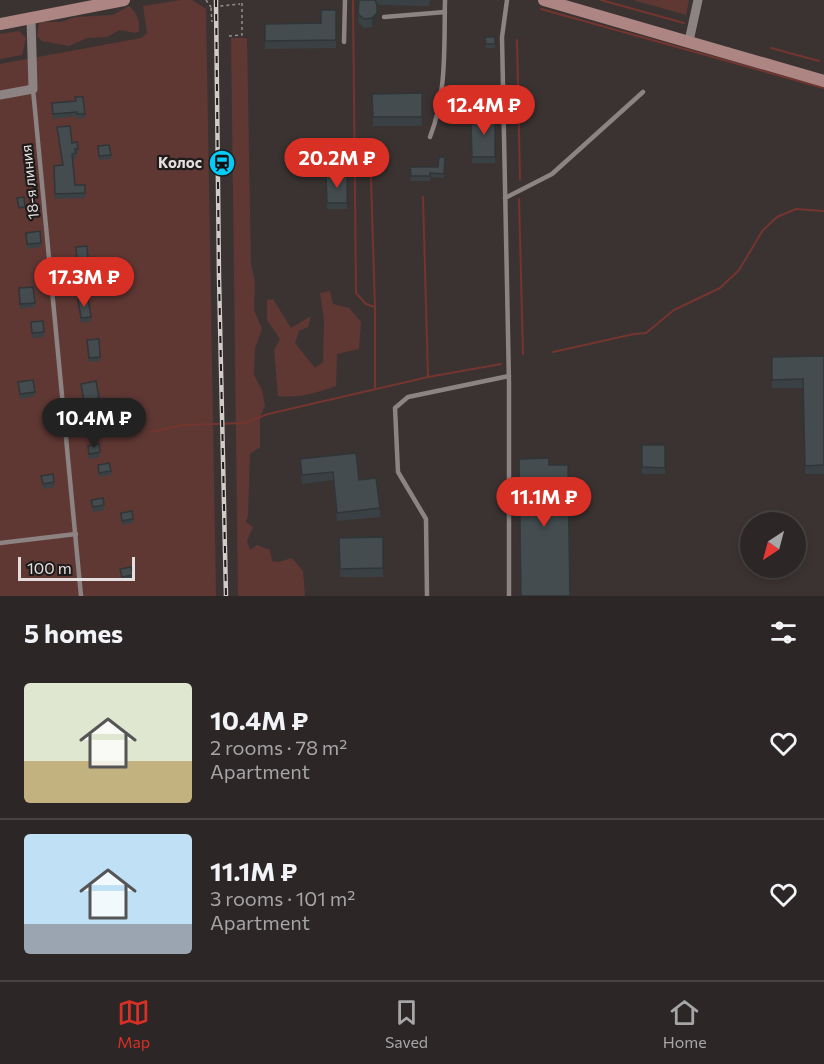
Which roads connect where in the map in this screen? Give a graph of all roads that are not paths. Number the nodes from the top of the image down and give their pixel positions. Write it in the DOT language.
graph roads {
  1 [pos="124,0"];
  2 [pos="345,0"];
  3 [pos="445,0"];
  4 [pos="507,0"];
  5 [pos="544,0"];
  6 [pos="698,0"];
  7 [pos="73,5"];
  8 [pos="445,12"];
  9 [pos="384,17"];
  10 [pos="31,18"];
  11 [pos="0,24"];
  12 [pos="689,41"];
  13 [pos="344,42"];
  14 [pos="823,79"];
  15 [pos="33,89"];
  16 [pos="643,92"];
  17 [pos="0,95"];
  18 [pos="430,137"];
  19 [pos="505,198"];
  20 [pos="509,376"];
  21 [pos="76,534"];
  22 [pos="0,543"];
  23 [pos="81,596"];
  24 [pos="427,596"];
  25 [pos="509,596"];
  1 -- 7 [label="street"];
  2 -- 13 [label="lane"];
  3 -- 8 [label="lane"];
  4 -- 19 [label="lane"];
  5 -- 12 [label="street"];
  6 -- 12 [label="street"];
  7 -- 10 [label="street"];
  8 -- 9 [label="lane"];
  8 -- 18 [label="lane"];
  10 -- 11 [label="street"];
  10 -- 15 [label="street"];
  12 -- 14 [label="street"];
  15 -- 17 [label="street"];
  15 -- 21 [label="lane, 18-я линия"];
  16 -- 19 [label="lane"];
  19 -- 20 [label="lane"];
  20 -- 24 [label="lane"];
  20 -- 25 [label="lane"];
  21 -- 22 [label="lane"];
  21 -- 23 [label="lane, 18-я линия"];
}
